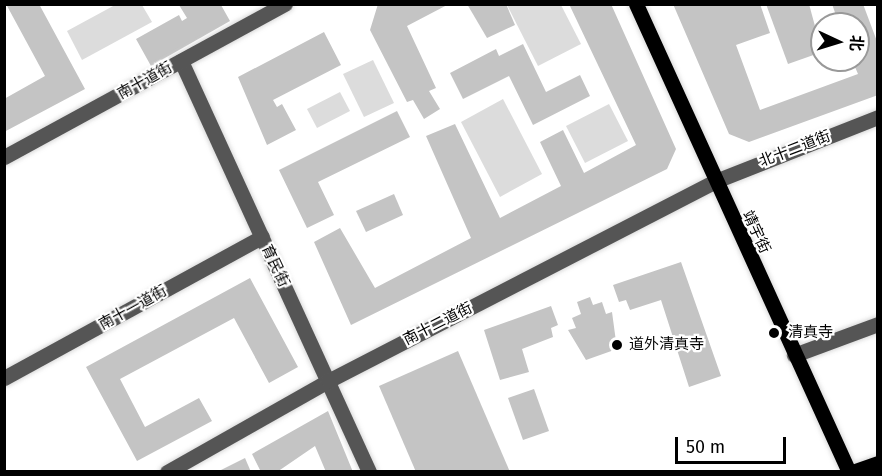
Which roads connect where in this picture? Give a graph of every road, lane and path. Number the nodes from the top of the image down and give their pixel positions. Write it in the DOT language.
graph roads {
  1 [pos="285,4"];
  2 [pos="636,4"];
  3 [pos="263,9"];
  4 [pos="181,61"];
  5 [pos="878,117"];
  6 [pos="4,157"];
  7 [pos="712,182"];
  8 [pos="262,237"];
  9 [pos="878,324"];
  10 [pos="794,355"];
  11 [pos="4,378"];
  12 [pos="328,381"];
  13 [pos="878,463"];
  14 [pos="167,471"];
  15 [pos="369,471"];
  16 [pos="851,471"];
  1 -- 3 [label="street, 南十道街"];
  2 -- 7 [label="main road, 靖宇街"];
  3 -- 4 [label="street, 南十道街"];
  4 -- 6 [label="street, 南十道街"];
  4 -- 8 [label="street, 育民街"];
  5 -- 7 [label="street, 北十二道街"];
  7 -- 10 [label="main road, 靖宇街"];
  7 -- 12 [label="street, 南十二道街"];
  8 -- 11 [label="street, 南十一道街"];
  8 -- 12 [label="street, 育民街"];
  9 -- 10 [label="street"];
  10 -- 16 [label="main road, 靖宇街"];
  12 -- 14 [label="street, 南十二道街"];
  12 -- 15 [label="street, 育民街"];
  13 -- 16 [label="main road"];
}
